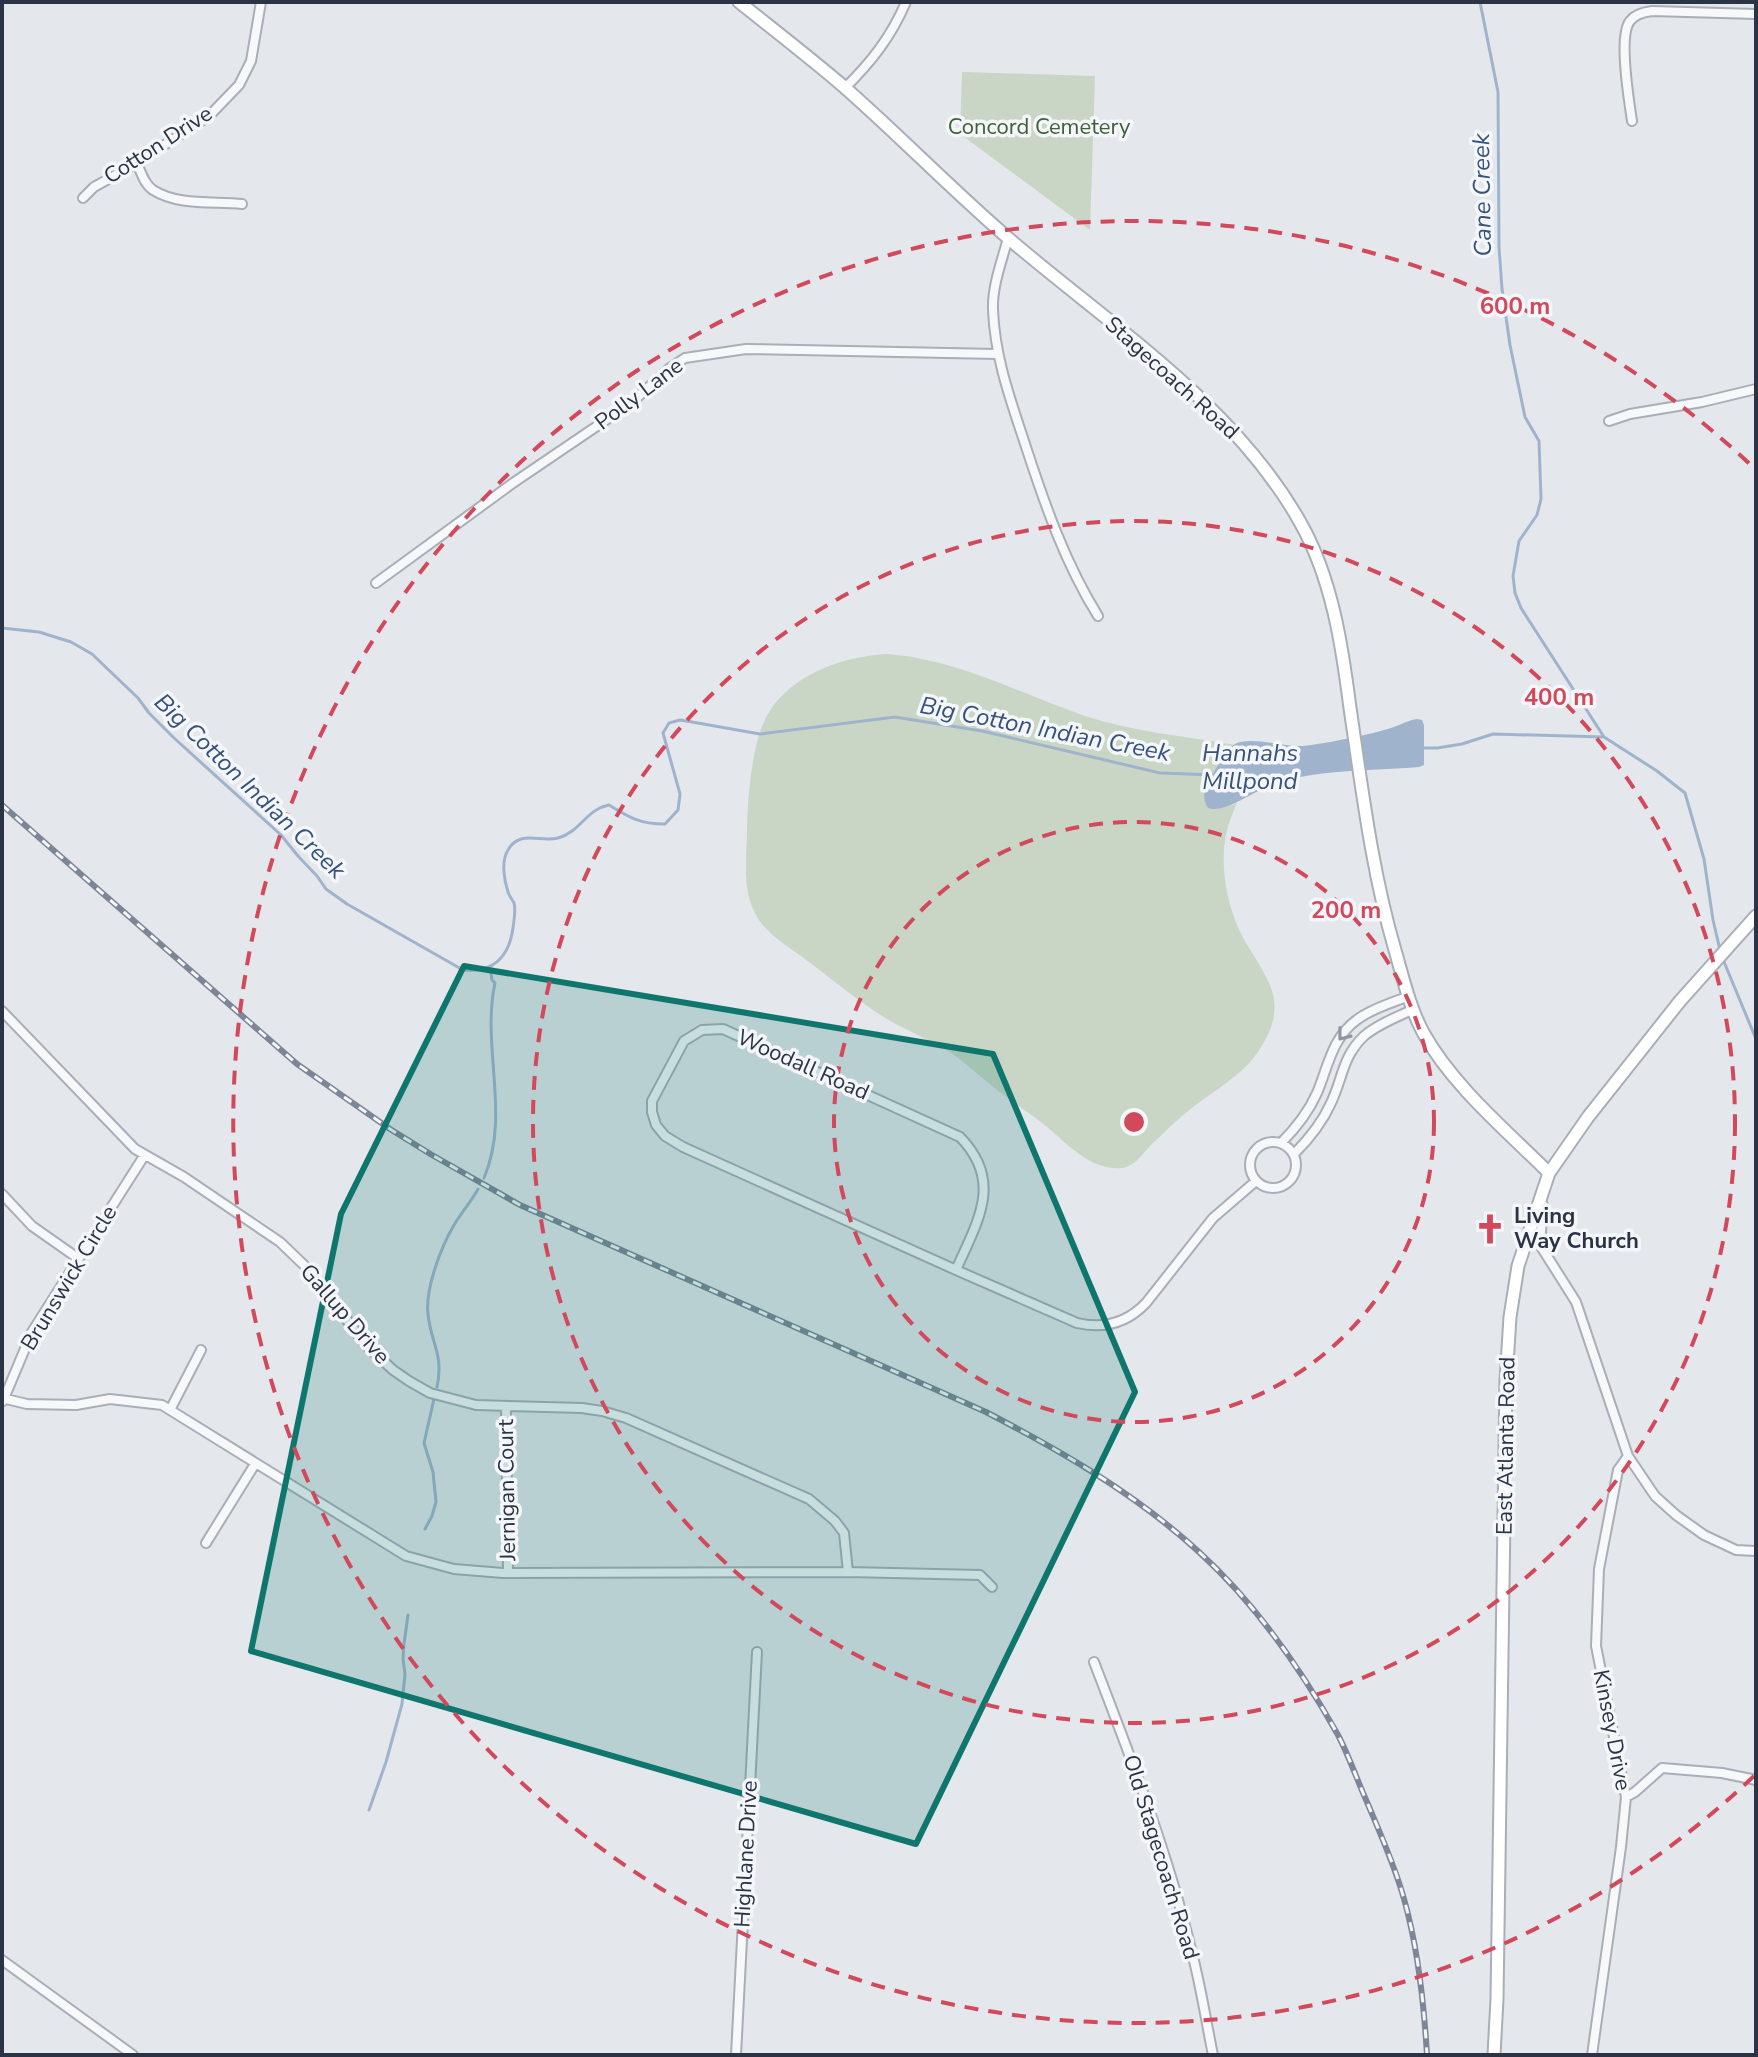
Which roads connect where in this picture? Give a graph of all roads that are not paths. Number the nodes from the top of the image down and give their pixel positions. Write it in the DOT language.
graph roads {
  1 [pos="261,2"];
  2 [pos="739,2"];
  3 [pos="906,2"];
  4 [pos="1756,14"];
  5 [pos="845,88"];
  6 [pos="1632,121"];
  7 [pos="137,163"];
  8 [pos="83,198"];
  9 [pos="242,204"];
  10 [pos="1008,238"];
  11 [pos="997,354"];
  12 [pos="1756,389"];
  13 [pos="1609,421"];
  14 [pos="376,583"];
  15 [pos="1098,616"];
  16 [pos="1753,920"];
  17 [pos="1409,996"];
  18 [pos="1414,1009"];
  19 [pos="2,1011"];
  20 [pos="1281,1143"];
  21 [pos="1294,1154"];
  22 [pos="144,1156"];
  23 [pos="1549,1173"];
  24 [pos="1256,1181"];
  25 [pos="2,1194"];
  26 [pos="79,1259"];
  27 [pos="956,1270"];
  28 [pos="201,1350"];
  29 [pos="3,1400"];
  30 [pos="506,1407"];
  31 [pos="170,1410"];
  32 [pos="1628,1456"];
  33 [pos="255,1464"];
  34 [pos="206,1543"];
  35 [pos="1756,1551"];
  36 [pos="848,1572"];
  37 [pos="508,1573"];
  38 [pos="992,1587"];
  39 [pos="757,1652"];
  40 [pos="1094,1662"];
  41 [pos="1756,1780"];
  42 [pos="1626,1797"];
  43 [pos="2,1960"];
  44 [pos="133,2055"];
  45 [pos="736,2055"];
  46 [pos="1213,2055"];
  47 [pos="1494,2055"];
  48 [pos="1592,2055"];
  1 -- 7 [label="street, Cotton Drive"];
  2 -- 5 [label="street, Stagecoach Road"];
  3 -- 5 [label="street"];
  4 -- 6 [label="street"];
  5 -- 10 [label="street, Stagecoach Road"];
  7 -- 8 [label="street, Cotton Drive"];
  7 -- 9 [label="street"];
  10 -- 11 [label="street"];
  10 -- 17 [label="street, Stagecoach Road"];
  11 -- 14 [label="street, Polly Lane"];
  11 -- 15 [label="street"];
  12 -- 13 [label="street"];
  16 -- 23 [label="street, East Atlanta Road"];
  17 -- 18 [label="street, Stagecoach Road"];
  17 -- 20 [label="street, one-way"];
  18 -- 21 [label="street"];
  18 -- 23 [label="street, Stagecoach Road"];
  19 -- 22 [label="street, Gallup Drive"];
  20 -- 21 [label="street"];
  20 -- 24 [label="street"];
  21 -- 24 [label="street"];
  22 -- 26 [label="street, Brunswick Circle"];
  22 -- 30 [label="street, Gallup Drive"];
  23 -- 32 [label="street"];
  23 -- 47 [label="street, East Atlanta Road"];
  24 -- 27 [label="street, Woodall Road"];
  25 -- 26 [label="street"];
  26 -- 29 [label="street, Brunswick Circle"];
  27 -- 27 [label="street, Woodall Road"];
  28 -- 31 [label="street"];
  29 -- 31 [label="street"];
  30 -- 36 [label="street, Gallup Drive"];
  30 -- 37 [label="street, Jernigan Court"];
  31 -- 33 [label="street"];
  32 -- 35 [label="street"];
  32 -- 42 [label="street, Kinsey Drive"];
  33 -- 34 [label="street"];
  33 -- 37 [label="street"];
  36 -- 37 [label="street"];
  36 -- 38 [label="street"];
  39 -- 45 [label="street, Highlane Drive"];
  40 -- 46 [label="street, Old Stagecoach Road"];
  41 -- 42 [label="street"];
  42 -- 48 [label="street, Kinsey Drive"];
  43 -- 44 [label="street"];
}
